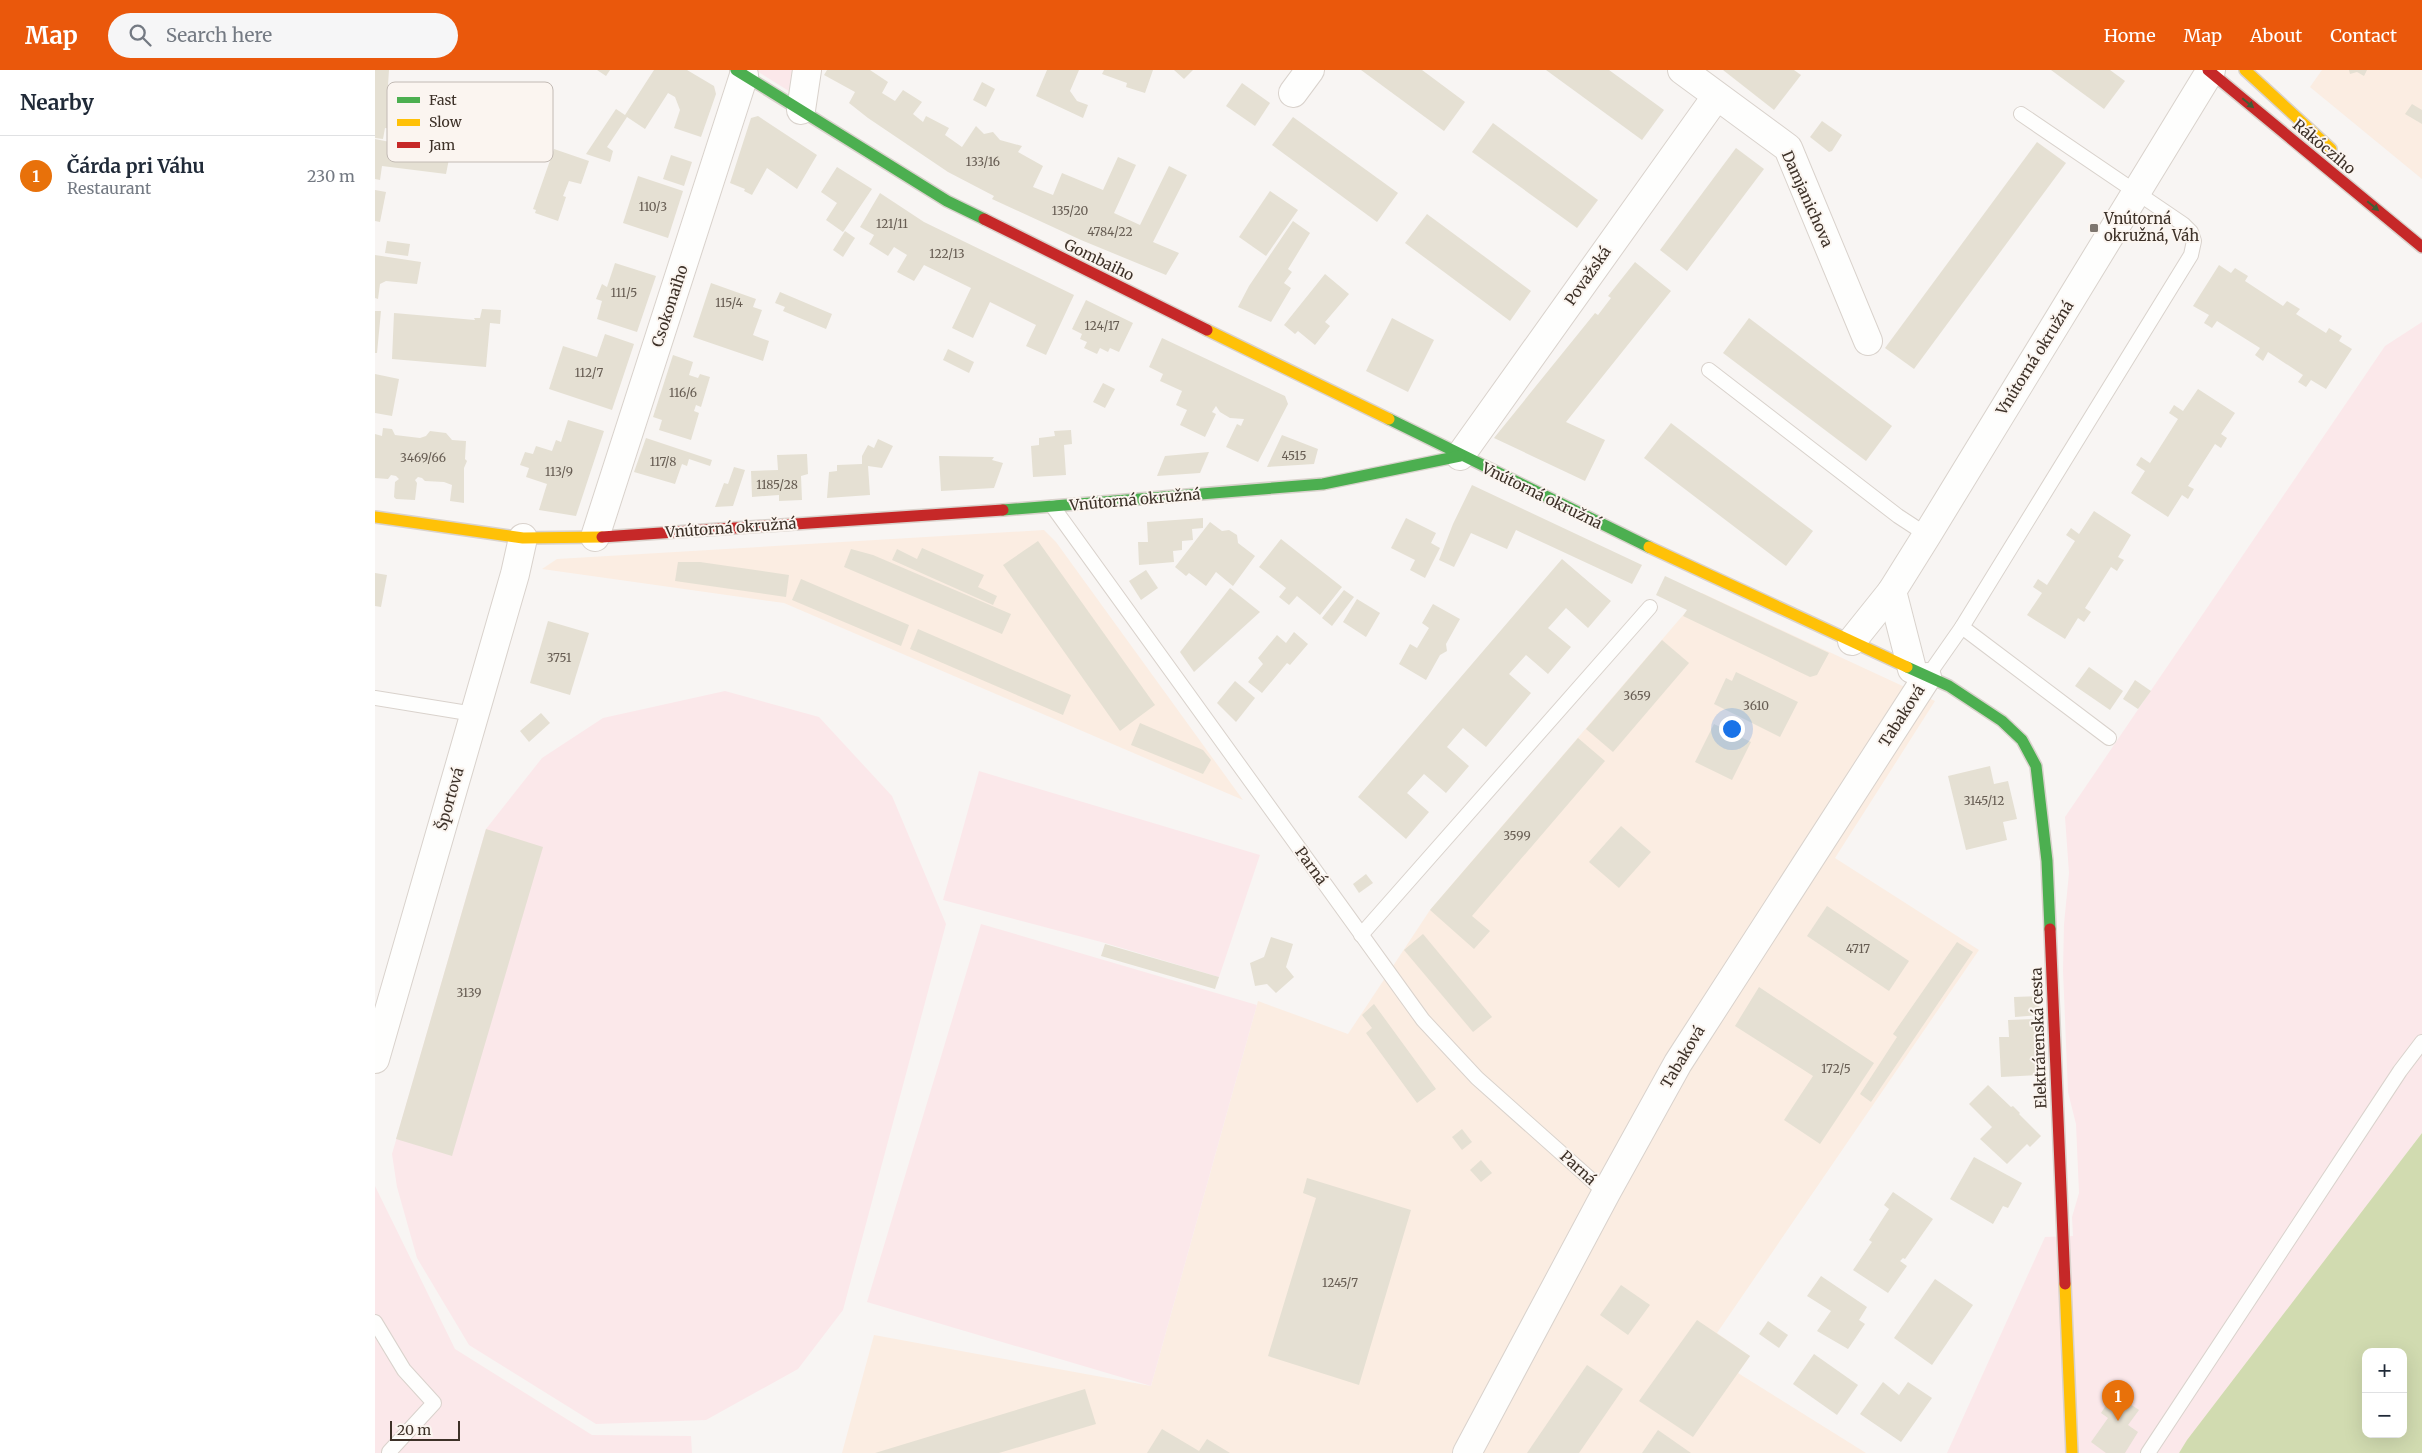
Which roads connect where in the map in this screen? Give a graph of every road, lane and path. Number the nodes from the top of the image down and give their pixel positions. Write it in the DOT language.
graph roads {
  1 [pos="807,70"];
  2 [pos="1310,70"];
  3 [pos="1682,70"];
  4 [pos="2245,70"];
  5 [pos="2210,71"];
  6 [pos="740,73"];
  7 [pos="1293,93"];
  8 [pos="1716,97"];
  9 [pos="801,110"];
  10 [pos="2021,114"];
  11 [pos="2339,157"];
  12 [pos="2138,192"];
  13 [pos="2400,213"];
  14 [pos="2422,237"];
  15 [pos="2422,247"];
  16 [pos="1868,341"];
  17 [pos="1709,370"];
  18 [pos="1461,456"];
  19 [pos="1053,507"];
  20 [pos="375,517"];
  21 [pos="1927,536"];
  22 [pos="523,538"];
  23 [pos="595,538"];
  24 [pos="1892,591"];
  25 [pos="1650,607"];
  26 [pos="1962,627"];
  27 [pos="1852,641"];
  28 [pos="1920,673"];
  29 [pos="375,698"];
  30 [pos="474,714"];
  31 [pos="2109,738"];
  32 [pos="1361,935"];
  33 [pos="2422,1042"];
  34 [pos="375,1059"];
  35 [pos="1606,1193"];
  36 [pos="375,1322"];
  37 [pos="389,1452"];
  38 [pos="1467,1453"];
  39 [pos="2071,1453"];
  40 [pos="2148,1453"];
  1 -- 9 [label="street"];
  2 -- 7 [label="street"];
  3 -- 8 [label="street, Damjanichova"];
  4 -- 11 [label="street, Rákócziho"];
  5 -- 12 [label="street, Vnútorná okružná"];
  5 -- 15 [label="street, Rákócziho, one-way"];
  6 -- 9 [label="street, Gombaiho"];
  6 -- 23 [label="street, Csokonaiho"];
  8 -- 16 [label="street, Damjanichova"];
  8 -- 18 [label="street, Považská"];
  9 -- 18 [label="street, Gombaiho"];
  10 -- 12 [label="lane"];
  12 -- 21 [label="street, Vnútorná okružná"];
  12 -- 26 [label="lane"];
  13 -- 14 [label="street"];
  17 -- 21 [label="lane"];
  18 -- 19 [label="street, Vnútorná okružná"];
  18 -- 27 [label="street, Vnútorná okružná"];
  19 -- 23 [label="street, Vnútorná okružná"];
  19 -- 32 [label="lane, Parná"];
  20 -- 22 [label="street, Vnútorná okružná"];
  21 -- 24 [label="street, Vnútorná okružná"];
  22 -- 23 [label="street, Vnútorná okružná"];
  22 -- 30 [label="street, Športová"];
  24 -- 27 [label="street, Vnútorná okružná"];
  24 -- 28 [label="street"];
  25 -- 32 [label="lane"];
  26 -- 28 [label="lane"];
  26 -- 31 [label="lane"];
  27 -- 28 [label="street, Vnútorná okružná"];
  28 -- 35 [label="street, Tabaková"];
  28 -- 39 [label="street, Elektrárenská cesta"];
  29 -- 30 [label="lane"];
  30 -- 34 [label="street, Športová"];
  32 -- 35 [label="lane, Parná"];
  33 -- 40 [label="lane"];
  35 -- 38 [label="street, Tabaková"];
  36 -- 37 [label="lane"];
}
